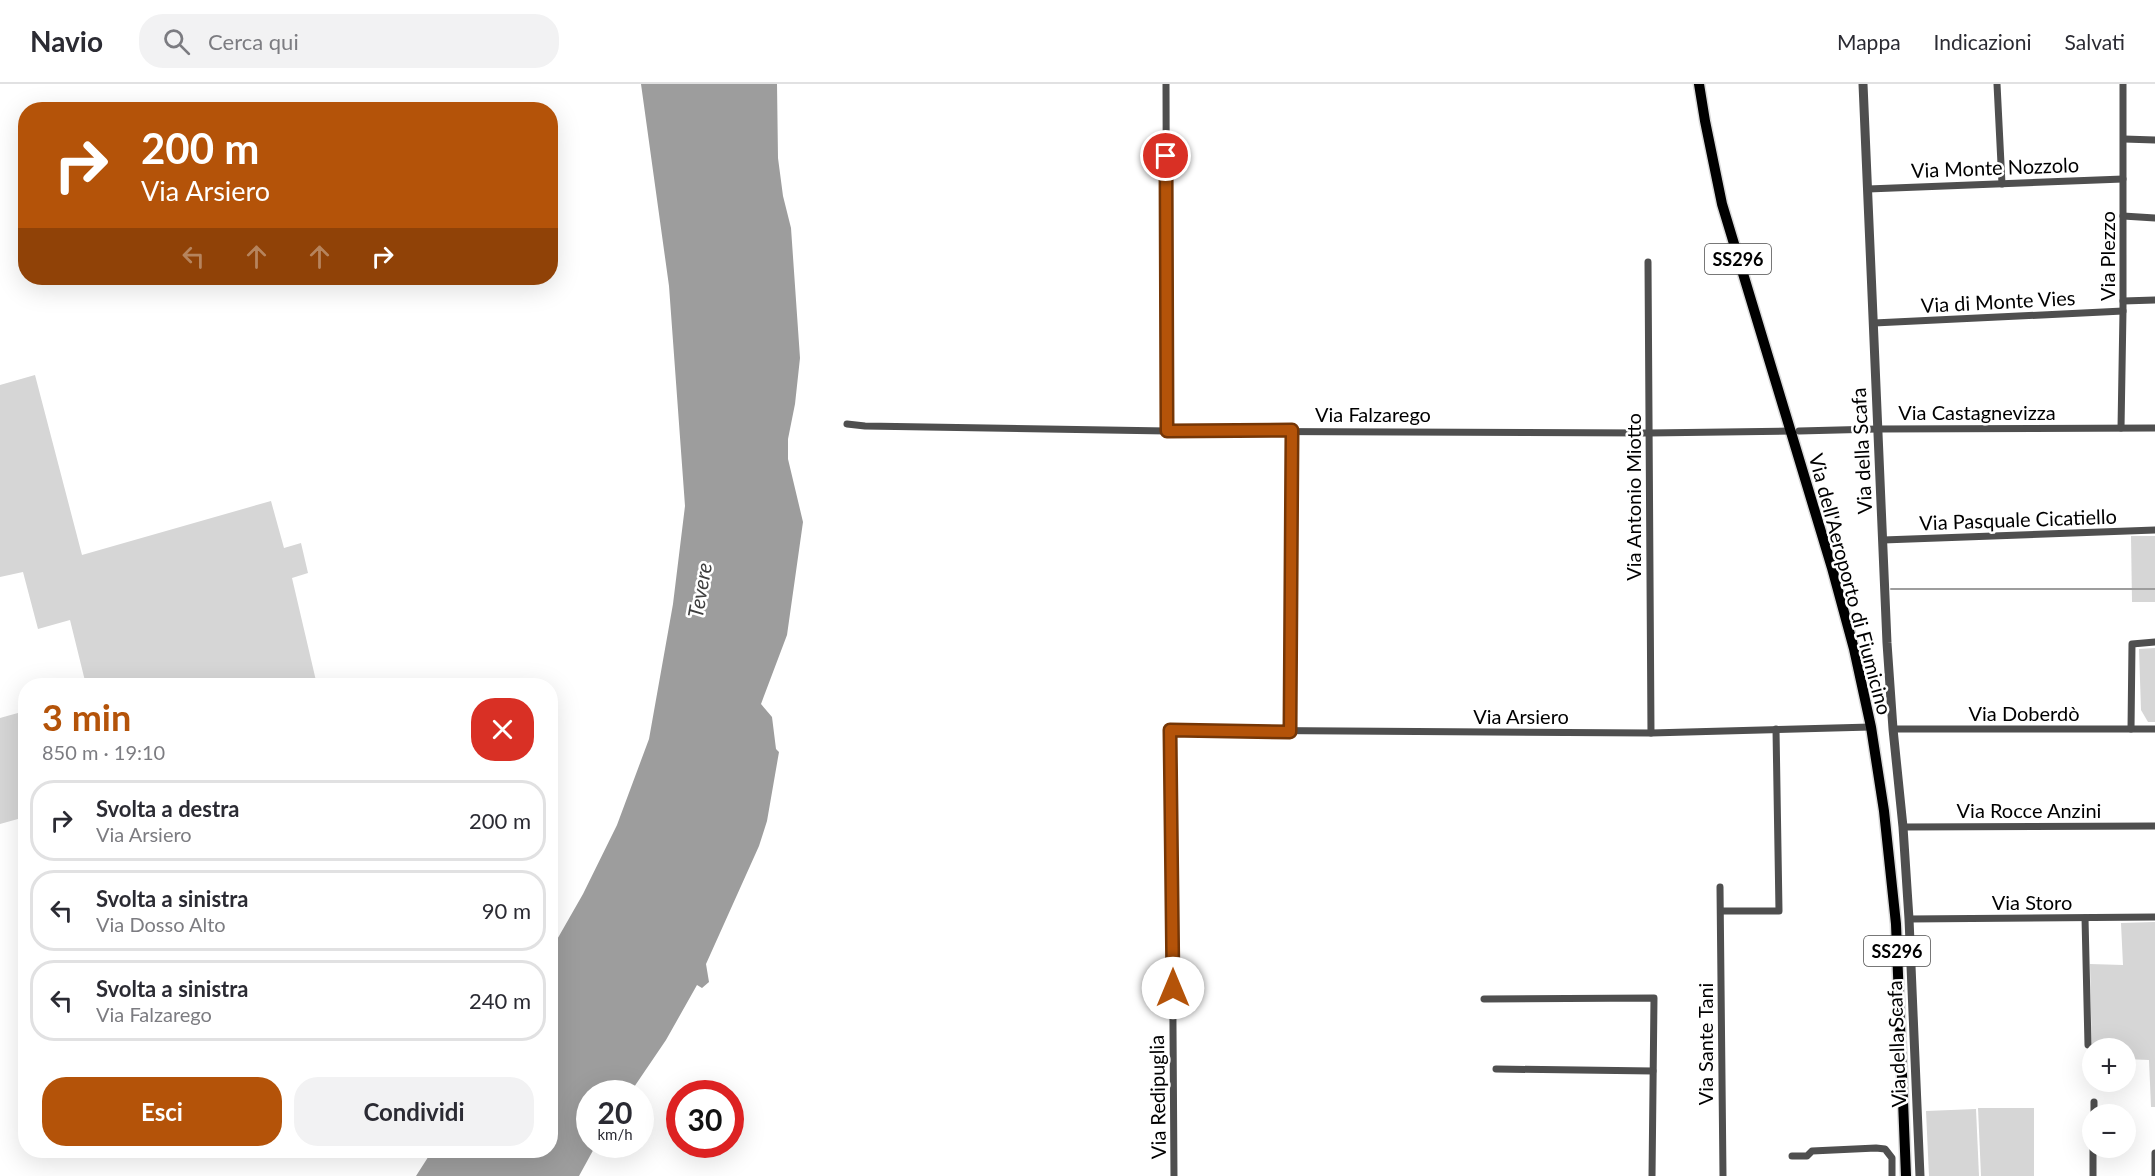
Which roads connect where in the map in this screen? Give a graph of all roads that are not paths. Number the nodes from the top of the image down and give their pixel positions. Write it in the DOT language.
graph roads {
  1 [pos="1166,84"];
  2 [pos="1699,84"];
  3 [pos="1863,84"];
  4 [pos="1997,84"];
  5 [pos="2123,84"];
  6 [pos="2124,139"];
  7 [pos="2155,141"];
  8 [pos="2123,179"];
  9 [pos="2002,184"];
  10 [pos="1868,189"];
  11 [pos="2123,216"];
  12 [pos="2155,218"];
  13 [pos="1648,262"];
  14 [pos="2155,300"];
  15 [pos="2123,301"];
  16 [pos="2123,311"];
  17 [pos="1874,323"];
  18 [pos="847,424"];
  19 [pos="2121,428"];
  20 [pos="2155,428"];
  21 [pos="1877,429"];
  22 [pos="1292,430"];
  23 [pos="1167,431"];
  24 [pos="1795,431"];
  25 [pos="1649,433"];
  26 [pos="2155,530"];
  27 [pos="1883,540"];
  28 [pos="2155,642"];
  29 [pos="1871,727"];
  30 [pos="1776,729"];
  31 [pos="1893,729"];
  32 [pos="2131,729"];
  33 [pos="2155,729"];
  34 [pos="1170,730"];
  35 [pos="1290,732"];
  36 [pos="1651,733"];
  37 [pos="2155,826"];
  38 [pos="1903,827"];
  39 [pos="1720,887"];
  40 [pos="1720,911"];
  41 [pos="2155,917"];
  42 [pos="2085,918"];
  43 [pos="1909,919"];
  44 [pos="1484,999"];
  45 [pos="2088,1038"];
  46 [pos="1496,1070"];
  47 [pos="1653,1071"];
  48 [pos="2155,1153"];
  49 [pos="1792,1156"];
  50 [pos="2093,1158"];
  51 [pos="1174,1176"];
  52 [pos="1652,1176"];
  53 [pos="1723,1176"];
  54 [pos="1892,1176"];
  55 [pos="1906,1176"];
  56 [pos="1920,1176"];
  57 [pos="2093,1176"];
  58 [pos="2155,1176"];
  1 -- 23 [label="street"];
  2 -- 24 [label="main road, Via dell'Aeroporto di Fiumicino / SS296"];
  3 -- 10 [label="street, Via della Scafa"];
  4 -- 9 [label="street"];
  5 -- 6 [label="street, Via Plezzo"];
  6 -- 7 [label="street"];
  6 -- 8 [label="street, Via Plezzo"];
  8 -- 9 [label="street, Via Monte Nozzolo"];
  8 -- 11 [label="street, Via Plezzo"];
  9 -- 10 [label="street, Via Monte Nozzolo"];
  10 -- 17 [label="street, Via della Scafa"];
  11 -- 12 [label="street"];
  11 -- 15 [label="street, Via Plezzo"];
  13 -- 25 [label="street, Via Antonio Miotto"];
  14 -- 15 [label="street"];
  15 -- 16 [label="street, Via Plezzo"];
  16 -- 17 [label="street, Via di Monte Vies"];
  16 -- 19 [label="street, Via Plezzo"];
  17 -- 21 [label="street, Via della Scafa"];
  18 -- 23 [label="street, Via Falzarego"];
  19 -- 20 [label="street, Via Castagnevizza"];
  19 -- 21 [label="street, Via Castagnevizza"];
  21 -- 24 [label="street, Via Castagnevizza"];
  21 -- 27 [label="street, Via della Scafa"];
  22 -- 23 [label="street, Via Falzarego"];
  22 -- 25 [label="street, Via Falzarego"];
  22 -- 35 [label="street"];
  24 -- 25 [label="street, Via Falzarego"];
  24 -- 29 [label="main road, Via dell'Aeroporto di Fiumicino / SS296"];
  25 -- 36 [label="street, Via Antonio Miotto"];
  26 -- 27 [label="street, Via Pasquale Cicatiello"];
  27 -- 31 [label="street, Via della Scafa"];
  28 -- 32 [label="street"];
  29 -- 30 [label="street, Via Arsiero"];
  29 -- 55 [label="main road, Via dell'Aeroporto di Fiumicino / SS296"];
  30 -- 36 [label="street, Via Arsiero"];
  30 -- 40 [label="street"];
  31 -- 32 [label="street, Via Doberdò"];
  31 -- 38 [label="street, Via della Scafa"];
  32 -- 33 [label="street, Via Doberdò"];
  34 -- 35 [label="street, Via Arsiero"];
  34 -- 51 [label="street, Via Redipuglia"];
  35 -- 36 [label="street, Via Arsiero"];
  37 -- 38 [label="street, Via Rocce Anzini"];
  38 -- 43 [label="street, Via della Scafa"];
  39 -- 40 [label="street, Via Sante Tani"];
  40 -- 53 [label="street, Via Sante Tani"];
  41 -- 42 [label="street, Via Storo"];
  42 -- 43 [label="street, Via Storo"];
  42 -- 45 [label="street"];
  43 -- 56 [label="street, Via della Scafa"];
  44 -- 47 [label="street"];
  46 -- 47 [label="street"];
  47 -- 52 [label="street"];
  48 -- 58 [label="street"];
  49 -- 54 [label="street"];
  50 -- 57 [label="street"];
}
